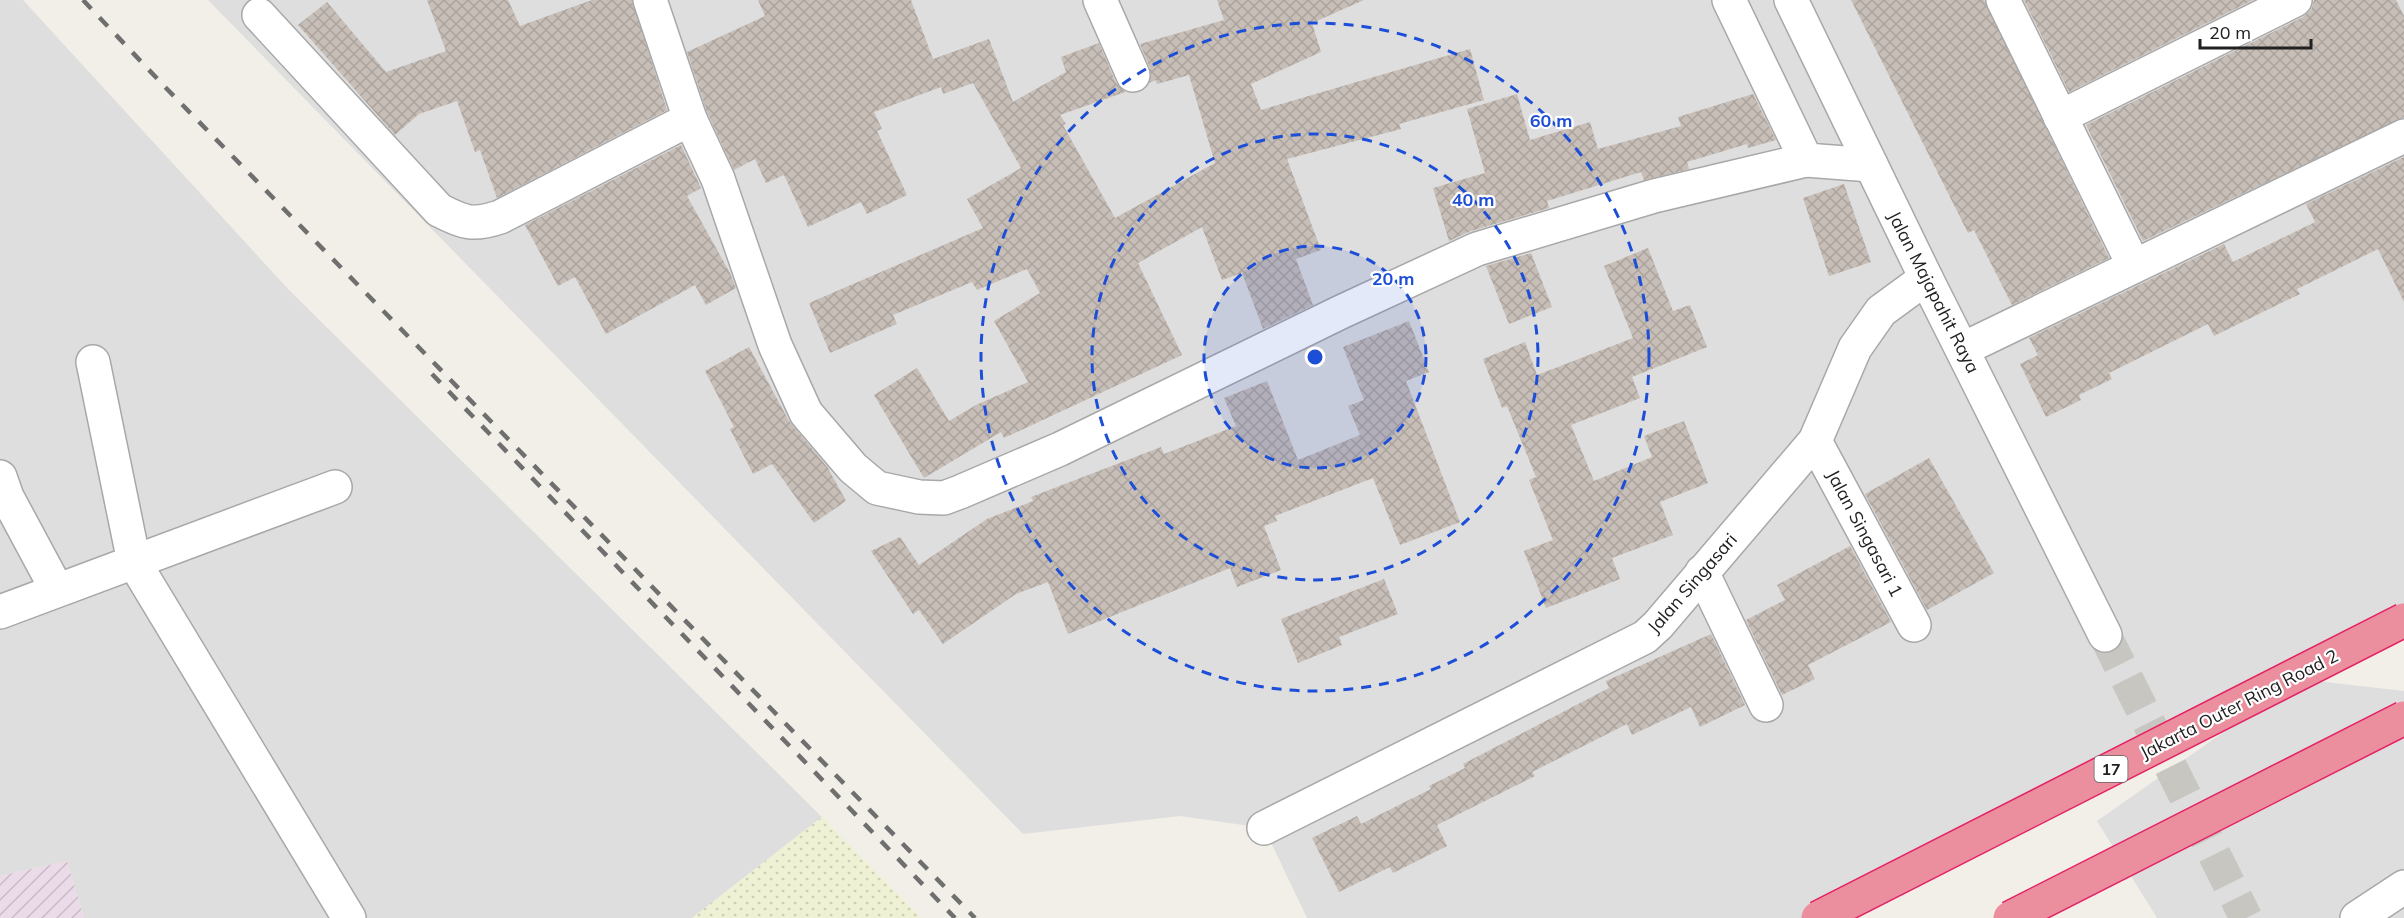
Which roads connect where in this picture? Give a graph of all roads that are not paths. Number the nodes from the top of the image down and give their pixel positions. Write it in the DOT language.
graph roads {
  1 [pos="650,0"];
  2 [pos="1100,0"];
  3 [pos="1729,0"];
  4 [pos="1791,0"];
  5 [pos="2003,0"];
  6 [pos="2295,0"];
  7 [pos="259,15"];
  8 [pos="1133,75"];
  9 [pos="2060,117"];
  10 [pos="690,119"];
  11 [pos="2404,136"];
  12 [pos="1806,160"];
  13 [pos="1871,165"];
  14 [pos="2134,266"];
  15 [pos="1926,278"];
  16 [pos="1963,349"];
  17 [pos="93,362"];
  18 [pos="1815,441"];
  19 [pos="0,477"];
  20 [pos="335,487"];
  21 [pos="134,562"];
  22 [pos="1702,572"];
  23 [pos="57,590"];
  24 [pos="0,612"];
  25 [pos="2404,620"];
  26 [pos="1914,625"];
  27 [pos="2105,635"];
  28 [pos="1766,705"];
  29 [pos="2404,718"];
  30 [pos="1264,828"];
  31 [pos="2404,887"];
  32 [pos="349,918"];
  33 [pos="1818,918"];
  34 [pos="2010,918"];
  35 [pos="2357,918"];
  1 -- 10 [label="street"];
  2 -- 8 [label="street"];
  3 -- 12 [label="street"];
  4 -- 13 [label="street, Jalan Majapahit Raya"];
  5 -- 9 [label="street"];
  6 -- 9 [label="street"];
  7 -- 10 [label="street"];
  9 -- 14 [label="street"];
  10 -- 12 [label="street"];
  11 -- 14 [label="street"];
  12 -- 13 [label="street"];
  13 -- 15 [label="street, Jalan Majapahit Raya"];
  14 -- 16 [label="street"];
  15 -- 16 [label="street, Jalan Majapahit Raya"];
  15 -- 18 [label="street, Jalan Singasari"];
  16 -- 27 [label="street, Jalan Majapahit Raya"];
  17 -- 21 [label="street"];
  18 -- 22 [label="street, Jalan Singasari"];
  18 -- 26 [label="street, Jalan Singasari 1"];
  19 -- 23 [label="street"];
  20 -- 21 [label="street"];
  21 -- 23 [label="street"];
  21 -- 32 [label="street"];
  22 -- 28 [label="street"];
  22 -- 30 [label="street, Jalan Singasari"];
  23 -- 24 [label="street"];
  25 -- 33 [label="highway, Jakarta Outer Ring Road 2 / 17, bridge"];
  29 -- 34 [label="highway, bridge"];
  31 -- 35 [label="street"];
}
